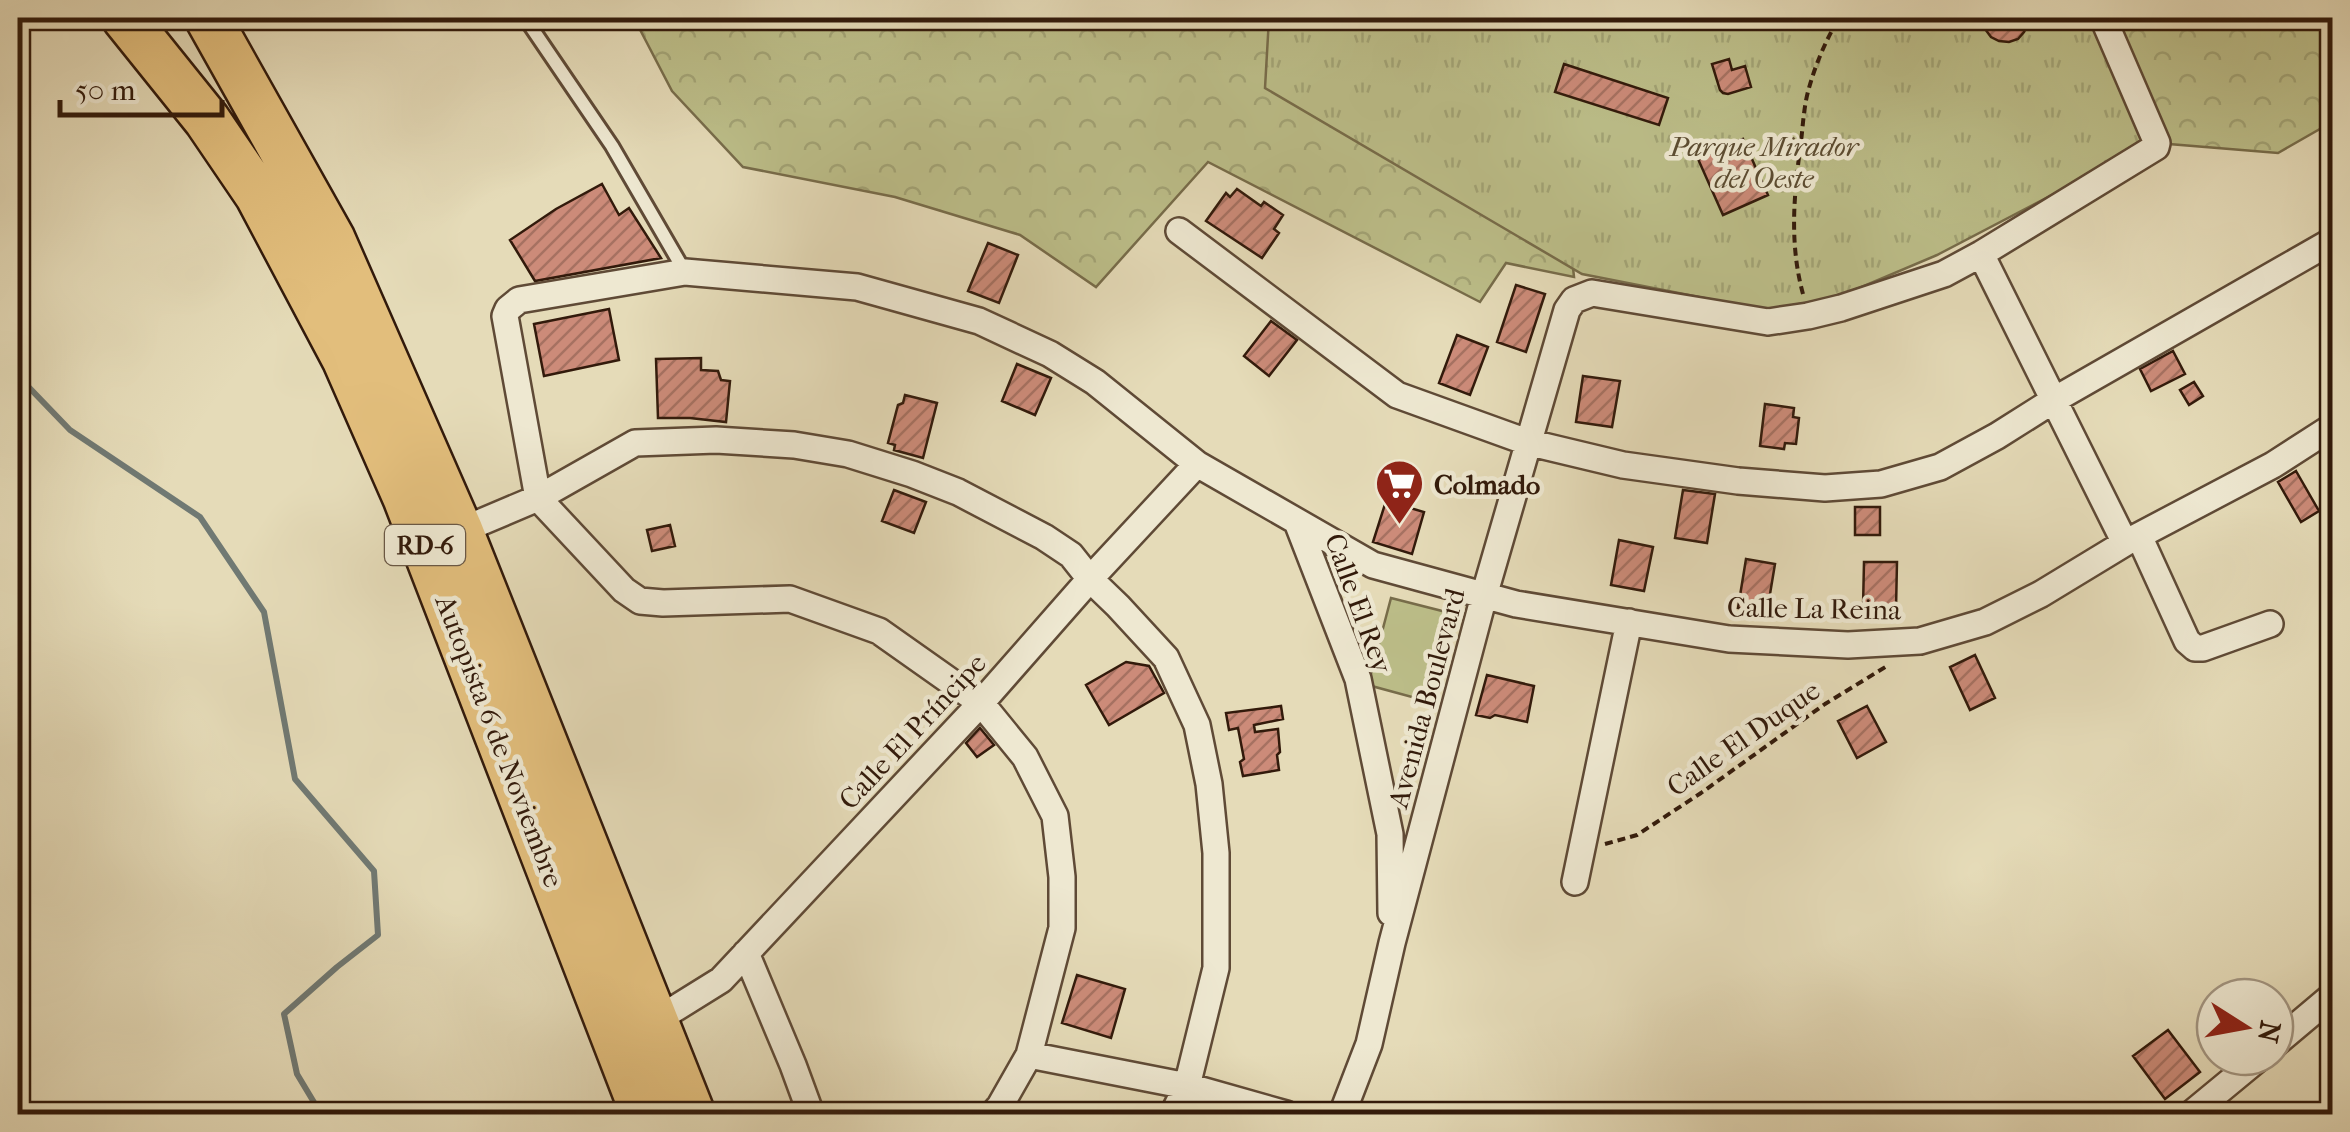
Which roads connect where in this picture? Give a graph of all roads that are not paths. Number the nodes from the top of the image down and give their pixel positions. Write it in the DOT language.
graph roads {
  1 [pos="125,18"];
  2 [pos="208,18"];
  3 [pos="526,18"];
  4 [pos="2102,18"];
  5 [pos="1180,231"];
  6 [pos="2332,241"];
  7 [pos="1981,254"];
  8 [pos="685,272"];
  9 [pos="2054,400"];
  10 [pos="2332,427"];
  11 [pos="1527,442"];
  12 [pos="1197,464"];
  13 [pos="538,498"];
  14 [pos="1297,522"];
  15 [pos="460,531"];
  16 [pos="2132,539"];
  17 [pos="1090,579"];
  18 [pos="1484,596"];
  19 [pos="1629,622"];
  20 [pos="2270,624"];
  21 [pos="980,703"];
  22 [pos="1575,882"];
  23 [pos="1392,943"];
  24 [pos="746,954"];
  25 [pos="2332,996"];
  26 [pos="655,1022"];
  27 [pos="2295,1027"];
  28 [pos="1029,1055"];
  29 [pos="2236,1077"];
  30 [pos="1187,1086"];
  31 [pos="644,1114"];
  32 [pos="692,1114"];
  33 [pos="811,1114"];
  34 [pos="993,1114"];
  35 [pos="1174,1114"];
  36 [pos="1286,1114"];
  37 [pos="1342,1114"];
  38 [pos="2191,1114"];
  1 -- 31 [label="highway, Autopista 6 de Noviembre / RD-6"];
  2 -- 15 [label="highway, Autopista 6 de Noviembre / RD-6"];
  3 -- 8 [label="lane"];
  4 -- 7 [label="street"];
  5 -- 11 [label="street"];
  6 -- 9 [label="street"];
  7 -- 9 [label="street"];
  7 -- 11 [label="street, Avenida Boulevard"];
  8 -- 12 [label="street, Calle La Reina"];
  8 -- 13 [label="street, Calle La Reina"];
  9 -- 11 [label="street"];
  9 -- 16 [label="street"];
  10 -- 16 [label="street, Calle La Reina"];
  11 -- 18 [label="street, Avenida Boulevard"];
  12 -- 14 [label="street, Calle La Reina"];
  12 -- 17 [label="street, Calle El Príncipe"];
  13 -- 15 [label="street"];
  13 -- 17 [label="street"];
  13 -- 21 [label="street"];
  14 -- 18 [label="street, Calle La Reina"];
  14 -- 23 [label="street, Calle El Rey"];
  15 -- 26 [label="highway, Autopista 6 de Noviembre / RD-6"];
  16 -- 19 [label="street, Calle La Reina"];
  16 -- 20 [label="street"];
  17 -- 21 [label="street, Calle El Príncipe"];
  17 -- 30 [label="street"];
  18 -- 19 [label="street, Calle La Reina"];
  18 -- 23 [label="street, Avenida Boulevard"];
  19 -- 22 [label="street"];
  21 -- 24 [label="street, Calle El Príncipe"];
  21 -- 28 [label="street"];
  23 -- 37 [label="street, Avenida Boulevard"];
  24 -- 26 [label="street, Calle El Príncipe"];
  24 -- 33 [label="street"];
  25 -- 27 [label="street"];
  26 -- 32 [label="highway, Autopista 6 de Noviembre / RD-6"];
  28 -- 30 [label="street"];
  28 -- 34 [label="street"];
  29 -- 38 [label="street"];
  30 -- 35 [label="street"];
  30 -- 36 [label="street"];
}
